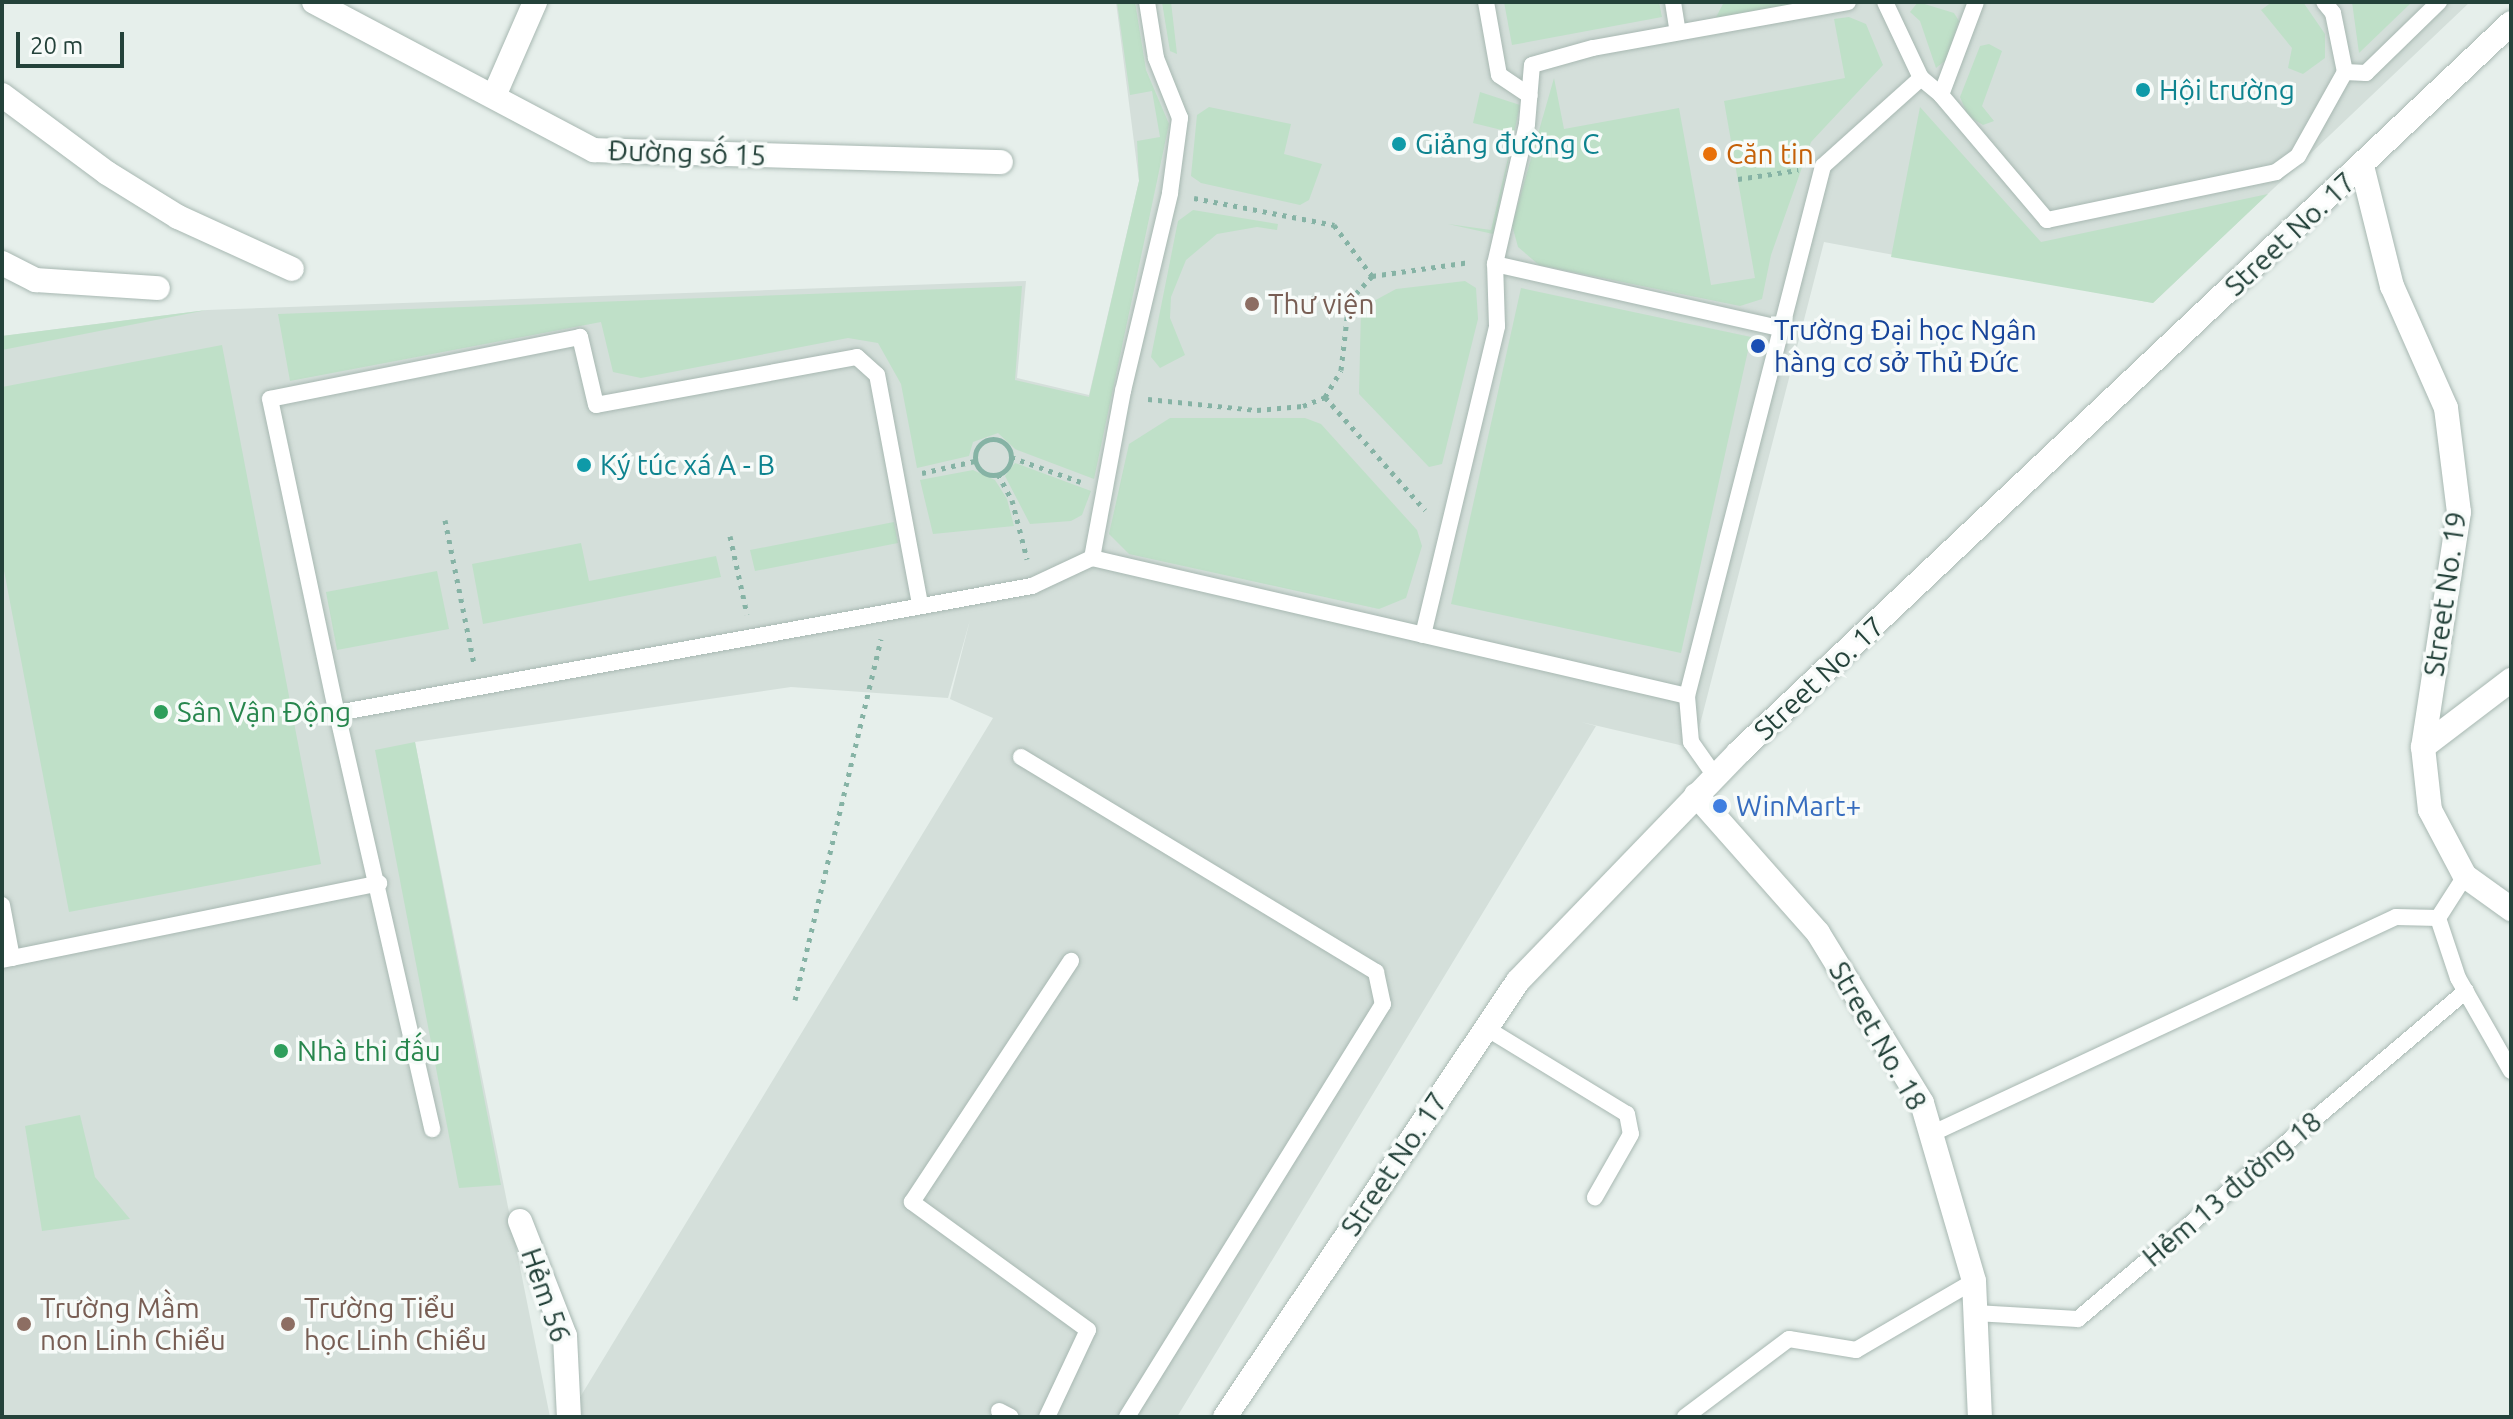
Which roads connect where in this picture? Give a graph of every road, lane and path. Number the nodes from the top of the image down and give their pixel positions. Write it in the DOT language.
graph roads {
  1 [pos="314,2"];
  2 [pos="535,2"];
  3 [pos="1147,2"];
  4 [pos="1486,2"];
  5 [pos="1673,2"];
  6 [pos="1848,2"];
  7 [pos="1885,2"];
  8 [pos="1957,2"];
  9 [pos="2324,2"];
  10 [pos="2439,2"];
  11 [pos="1975,4"];
  12 [pos="2511,23"];
  13 [pos="1678,32"];
  14 [pos="2345,72"];
  15 [pos="1921,78"];
  16 [pos="2,95"];
  17 [pos="1941,95"];
  18 [pos="494,96"];
  19 [pos="1530,96"];
  20 [pos="1001,162"];
  21 [pos="1823,166"];
  22 [pos="2362,166"];
  23 [pos="1738,179"];
  24 [pos="1170,193"];
  25 [pos="1457,261"];
  26 [pos="2,263"];
  27 [pos="1495,264"];
  28 [pos="292,269"];
  29 [pos="1372,276"];
  30 [pos="158,288"];
  31 [pos="1778,328"];
  32 [pos="1123,391"];
  33 [pos="1325,397"];
  34 [pos="1011,457"];
  35 [pos="975,461"];
  36 [pos="998,474"];
  37 [pos="896,480"];
  38 [pos="1104,491"];
  39 [pos="445,520"];
  40 [pos="1444,532"];
  41 [pos="730,536"];
  42 [pos="1092,558"];
  43 [pos="1032,586"];
  44 [pos="920,604"];
  45 [pos="888,610"];
  46 [pos="752,635"];
  47 [pos="1423,635"];
  48 [pos="2511,680"];
  49 [pos="479,687"];
  50 [pos="1687,696"];
  51 [pos="337,713"];
  52 [pos="2423,747"];
  53 [pos="1021,757"];
  54 [pos="1715,776"];
  55 [pos="1696,795"];
  56 [pos="2465,876"];
  57 [pos="379,883"];
  58 [pos="2,905"];
  59 [pos="2511,909"];
  60 [pos="2438,918"];
  61 [pos="7,959"];
  62 [pos="1071,961"];
  63 [pos="2466,991"];
  64 [pos="795,1000"];
  65 [pos="1486,1028"];
  66 [pos="2511,1071"];
  67 [pos="432,1129"];
  68 [pos="1931,1134"];
  69 [pos="1595,1197"];
  70 [pos="520,1221"];
  71 [pos="1974,1281"];
  72 [pos="1975,1313"];
  73 [pos="569,1417"];
  74 [pos="1047,1417"];
  75 [pos="1127,1417"];
  76 [pos="1225,1417"];
  77 [pos="1685,1417"];
  78 [pos="1980,1417"];
  1 -- 18 [label="street, Đường số 15"];
  2 -- 18 [label="street"];
  3 -- 24 [label="lane"];
  4 -- 19 [label="lane"];
  5 -- 13 [label="lane"];
  6 -- 13 [label="lane"];
  7 -- 15 [label="lane"];
  8 -- 11 [label="lane"];
  9 -- 14 [label="lane"];
  10 -- 14 [label="lane"];
  11 -- 17 [label="lane"];
  12 -- 22 [label="street, Street No. 17"];
  13 -- 19 [label="lane"];
  14 -- 17 [label="lane"];
  15 -- 17 [label="lane"];
  15 -- 21 [label="lane"];
  16 -- 28 [label="street"];
  18 -- 20 [label="street, Đường số 15"];
  19 -- 27 [label="lane"];
  21 -- 23 [label="path"];
  21 -- 31 [label="lane"];
  22 -- 52 [label="street, Street No. 19"];
  22 -- 54 [label="street, Street No. 17"];
  24 -- 29 [label="path"];
  24 -- 32 [label="lane"];
  25 -- 29 [label="path"];
  26 -- 30 [label="street"];
  27 -- 31 [label="lane"];
  27 -- 40 [label="lane"];
  29 -- 33 [label="path"];
  31 -- 50 [label="lane"];
  32 -- 33 [label="path"];
  32 -- 38 [label="lane"];
  33 -- 40 [label="path"];
  34 -- 35 [label="path"];
  34 -- 36 [label="path"];
  34 -- 38 [label="path"];
  35 -- 36 [label="path"];
  35 -- 37 [label="path"];
  36 -- 43 [label="path"];
  37 -- 44 [label="lane"];
  37 -- 51 [label="lane"];
  38 -- 42 [label="lane"];
  39 -- 49 [label="path"];
  40 -- 47 [label="lane"];
  41 -- 46 [label="path"];
  42 -- 43 [label="lane"];
  42 -- 47 [label="lane"];
  43 -- 44 [label="lane"];
  44 -- 45 [label="lane"];
  45 -- 46 [label="lane"];
  45 -- 64 [label="path"];
  46 -- 49 [label="lane"];
  47 -- 50 [label="lane"];
  48 -- 52 [label="street"];
  49 -- 51 [label="lane"];
  50 -- 54 [label="lane"];
  51 -- 57 [label="lane"];
  52 -- 56 [label="street, Street No. 19"];
  53 -- 75 [label="lane"];
  54 -- 55 [label="street, Street No. 17"];
  55 -- 65 [label="street, Street No. 17"];
  55 -- 68 [label="street, Street No. 18"];
  56 -- 59 [label="street, Street No. 19"];
  56 -- 60 [label="lane"];
  57 -- 61 [label="lane"];
  57 -- 67 [label="lane"];
  58 -- 61 [label="lane"];
  60 -- 63 [label="lane"];
  60 -- 68 [label="lane"];
  62 -- 74 [label="lane"];
  63 -- 66 [label="lane"];
  63 -- 72 [label="lane, Hẻm 13 đường 18"];
  65 -- 69 [label="lane"];
  65 -- 76 [label="street, Street No. 17"];
  68 -- 71 [label="street, Street No. 18"];
  70 -- 73 [label="street, Hẻm 56"];
  71 -- 72 [label="street, Street No. 18"];
  71 -- 77 [label="lane"];
  72 -- 78 [label="street, Street No. 18"];
}
